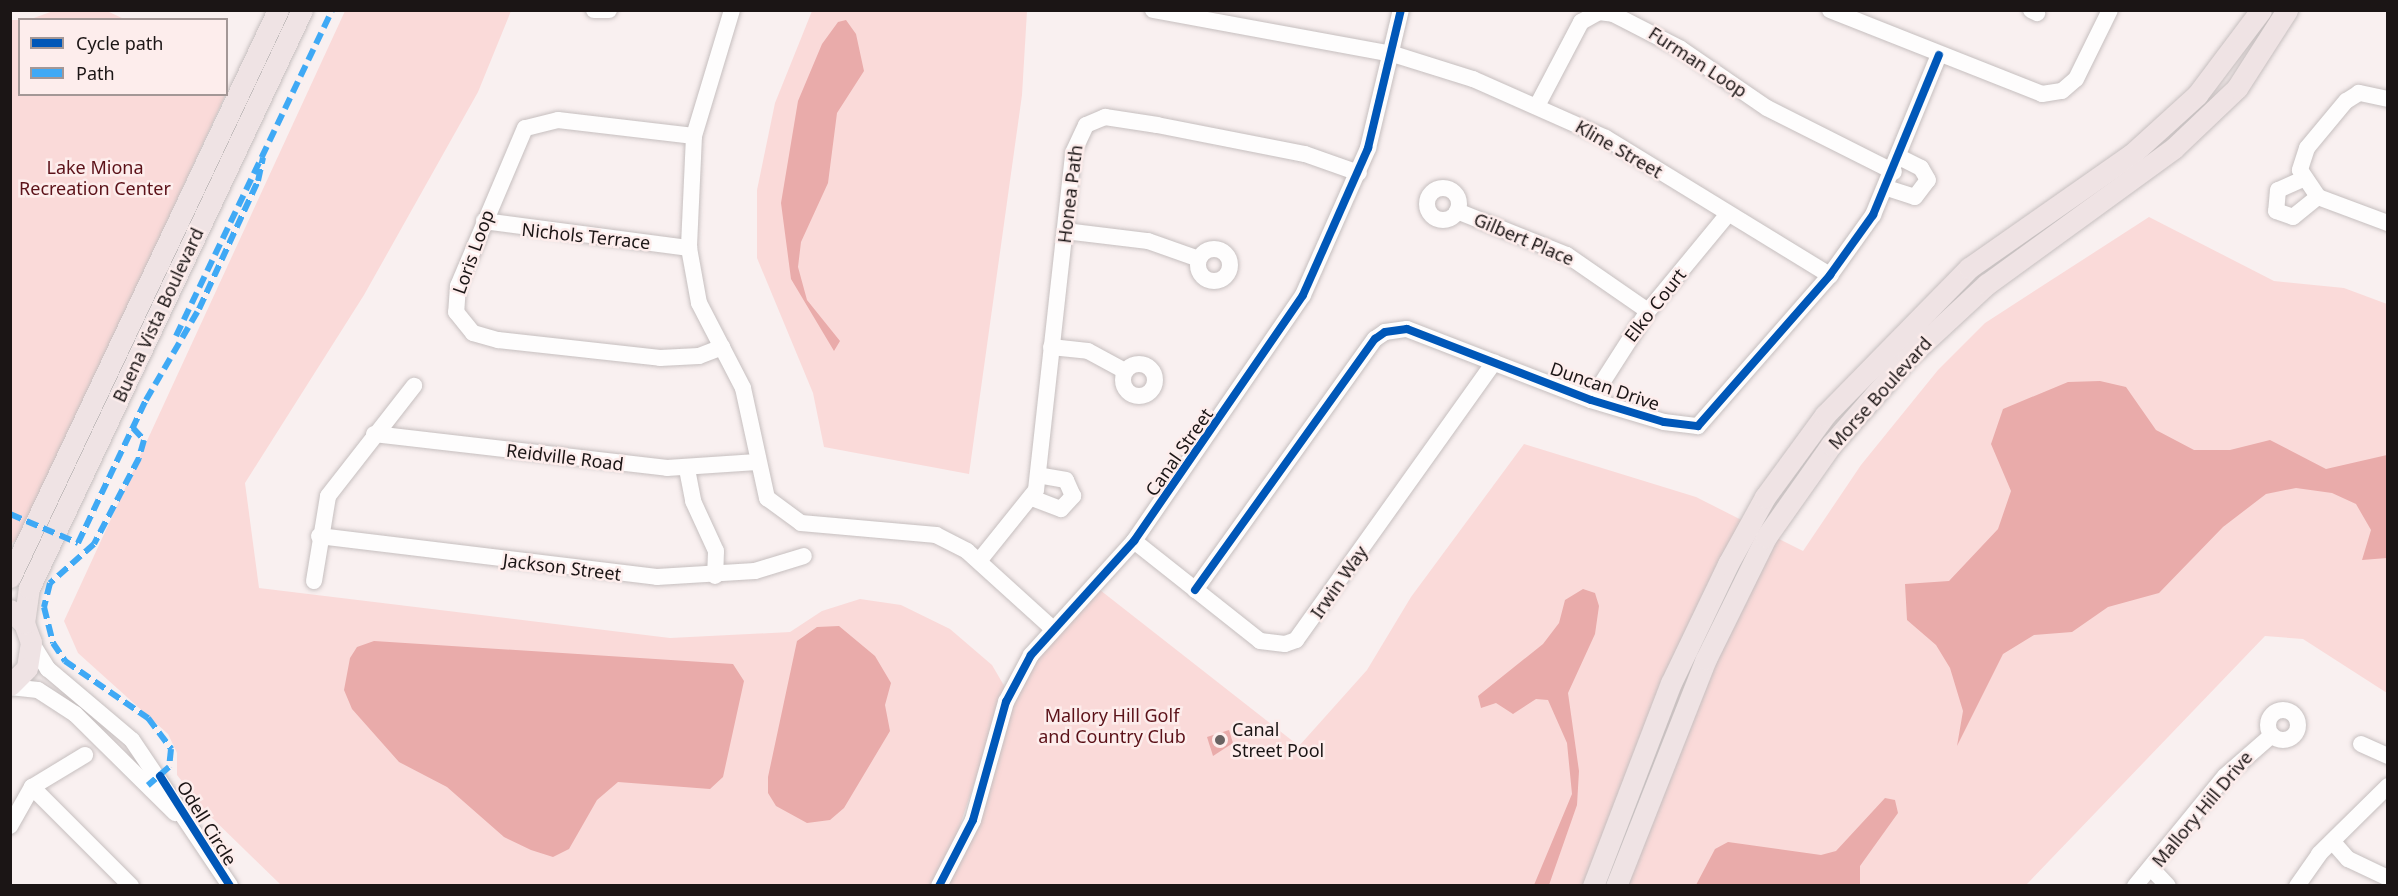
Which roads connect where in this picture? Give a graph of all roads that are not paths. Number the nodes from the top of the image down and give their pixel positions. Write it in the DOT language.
graph roads {
  1 [pos="278,10"];
  2 [pos="302,10"];
  3 [pos="594,10"];
  4 [pos="609,10"];
  5 [pos="732,10"];
  6 [pos="1153,10"];
  7 [pos="1401,10"];
  8 [pos="1830,10"];
  9 [pos="2110,10"];
  10 [pos="2261,10"];
  11 [pos="2287,10"];
  12 [pos="1857,17"];
  13 [pos="1393,54"];
  14 [pos="1939,55"];
  15 [pos="2388,99"];
  16 [pos="1539,104"];
  17 [pos="694,136"];
  18 [pos="1897,165"];
  19 [pos="1359,173"];
  20 [pos="2303,179"];
  21 [pos="1887,188"];
  22 [pos="2318,196"];
  23 [pos="1457,211"];
  24 [pos="1727,215"];
  25 [pos="484,221"];
  26 [pos="2388,223"];
  27 [pos="1065,231"];
  28 [pos="689,248"];
  29 [pos="1199,259"];
  30 [pos="1830,275"];
  31 [pos="1648,311"];
  32 [pos="722,347"];
  33 [pos="1051,347"];
  34 [pos="1494,362"];
  35 [pos="1125,371"];
  36 [pos="414,386"];
  37 [pos="1592,400"];
  38 [pos="374,435"];
  39 [pos="756,462"];
  40 [pos="687,469"];
  41 [pos="1039,475"];
  42 [pos="1032,498"];
  43 [pos="319,536"];
  44 [pos="1134,542"];
  45 [pos="804,556"];
  46 [pos="979,561"];
  47 [pos="715,576"];
  48 [pos="10,578"];
  49 [pos="314,581"];
  50 [pos="1196,590"];
  51 [pos="22,625"];
  52 [pos="1053,629"];
  53 [pos="10,686"];
  54 [pos="2272,735"];
  55 [pos="2361,744"];
  56 [pos="85,755"];
  57 [pos="2388,756"];
  58 [pos="2388,786"];
  59 [pos="32,787"];
  60 [pos="10,826"];
  61 [pos="195,834"];
  62 [pos="2333,842"];
  63 [pos="2152,870"];
  64 [pos="2388,878"];
  65 [pos="132,885"];
  66 [pos="230,885"];
  67 [pos="939,885"];
  68 [pos="1593,885"];
  69 [pos="1616,885"];
  70 [pos="2135,885"];
  71 [pos="2168,885"];
  72 [pos="2297,885"];
  1 -- 48 [label="main road, Buena Vista Boulevard"];
  2 -- 51 [label="main road, Buena Vista Boulevard"];
  3 -- 4 [label="street"];
  5 -- 17 [label="street"];
  6 -- 13 [label="street, Kline Street"];
  7 -- 13 [label="street, Canal Street"];
  8 -- 12 [label="street"];
  9 -- 14 [label="street"];
  10 -- 68 [label="main road, Morse Boulevard"];
  11 -- 69 [label="main road, Morse Boulevard"];
  12 -- 14 [label="street"];
  13 -- 16 [label="street, Kline Street"];
  13 -- 19 [label="street, Canal Street"];
  14 -- 18 [label="street, Duncan Drive"];
  15 -- 20 [label="street"];
  16 -- 18 [label="street, Furman Loop"];
  16 -- 24 [label="street, Kline Street"];
  17 -- 25 [label="street, Loris Loop"];
  17 -- 28 [label="street"];
  18 -- 21 [label="street, Duncan Drive"];
  18 -- 21 [label="street"];
  19 -- 27 [label="street, Honea Path"];
  19 -- 44 [label="street, Canal Street"];
  20 -- 22 [label="street"];
  20 -- 22 [label="street"];
  21 -- 30 [label="street, Duncan Drive"];
  22 -- 26 [label="street"];
  23 -- 31 [label="street, Gilbert Place"];
  24 -- 30 [label="street, Kline Street"];
  24 -- 31 [label="street, Elko Court"];
  25 -- 28 [label="street, Nichols Terrace"];
  25 -- 32 [label="street, Loris Loop"];
  27 -- 29 [label="street"];
  27 -- 33 [label="street, Honea Path"];
  28 -- 32 [label="street"];
  30 -- 37 [label="street, Duncan Drive"];
  31 -- 37 [label="street, Elko Court"];
  32 -- 39 [label="street"];
  33 -- 35 [label="street"];
  33 -- 41 [label="street, Honea Path"];
  34 -- 37 [label="street, Duncan Drive"];
  34 -- 50 [label="street, Duncan Drive"];
  34 -- 50 [label="street, Irwin Way"];
  36 -- 38 [label="street"];
  38 -- 40 [label="street, Reidville Road"];
  38 -- 43 [label="street"];
  39 -- 40 [label="street, Reidville Road"];
  39 -- 46 [label="street"];
  40 -- 47 [label="street"];
  41 -- 42 [label="street, Honea Path"];
  41 -- 42 [label="street"];
  42 -- 46 [label="street, Honea Path"];
  43 -- 47 [label="street, Jackson Street"];
  43 -- 49 [label="street"];
  44 -- 50 [label="street, Irwin Way"];
  44 -- 52 [label="street, Canal Street"];
  45 -- 47 [label="street, Jackson Street"];
  46 -- 52 [label="street"];
  51 -- 53 [label="main road, Buena Vista Boulevard"];
  51 -- 61 [label="street, Odell Circle"];
  52 -- 67 [label="street, Canal Street"];
  53 -- 61 [label="street, Odell Circle"];
  54 -- 63 [label="street, Mallory Hill Drive"];
  55 -- 57 [label="street"];
  56 -- 59 [label="street"];
  58 -- 62 [label="street"];
  59 -- 60 [label="street"];
  59 -- 65 [label="street"];
  61 -- 66 [label="street, Odell Circle"];
  62 -- 64 [label="street"];
  62 -- 72 [label="street"];
  63 -- 70 [label="street, Mallory Hill Drive"];
  63 -- 71 [label="street"];
}
